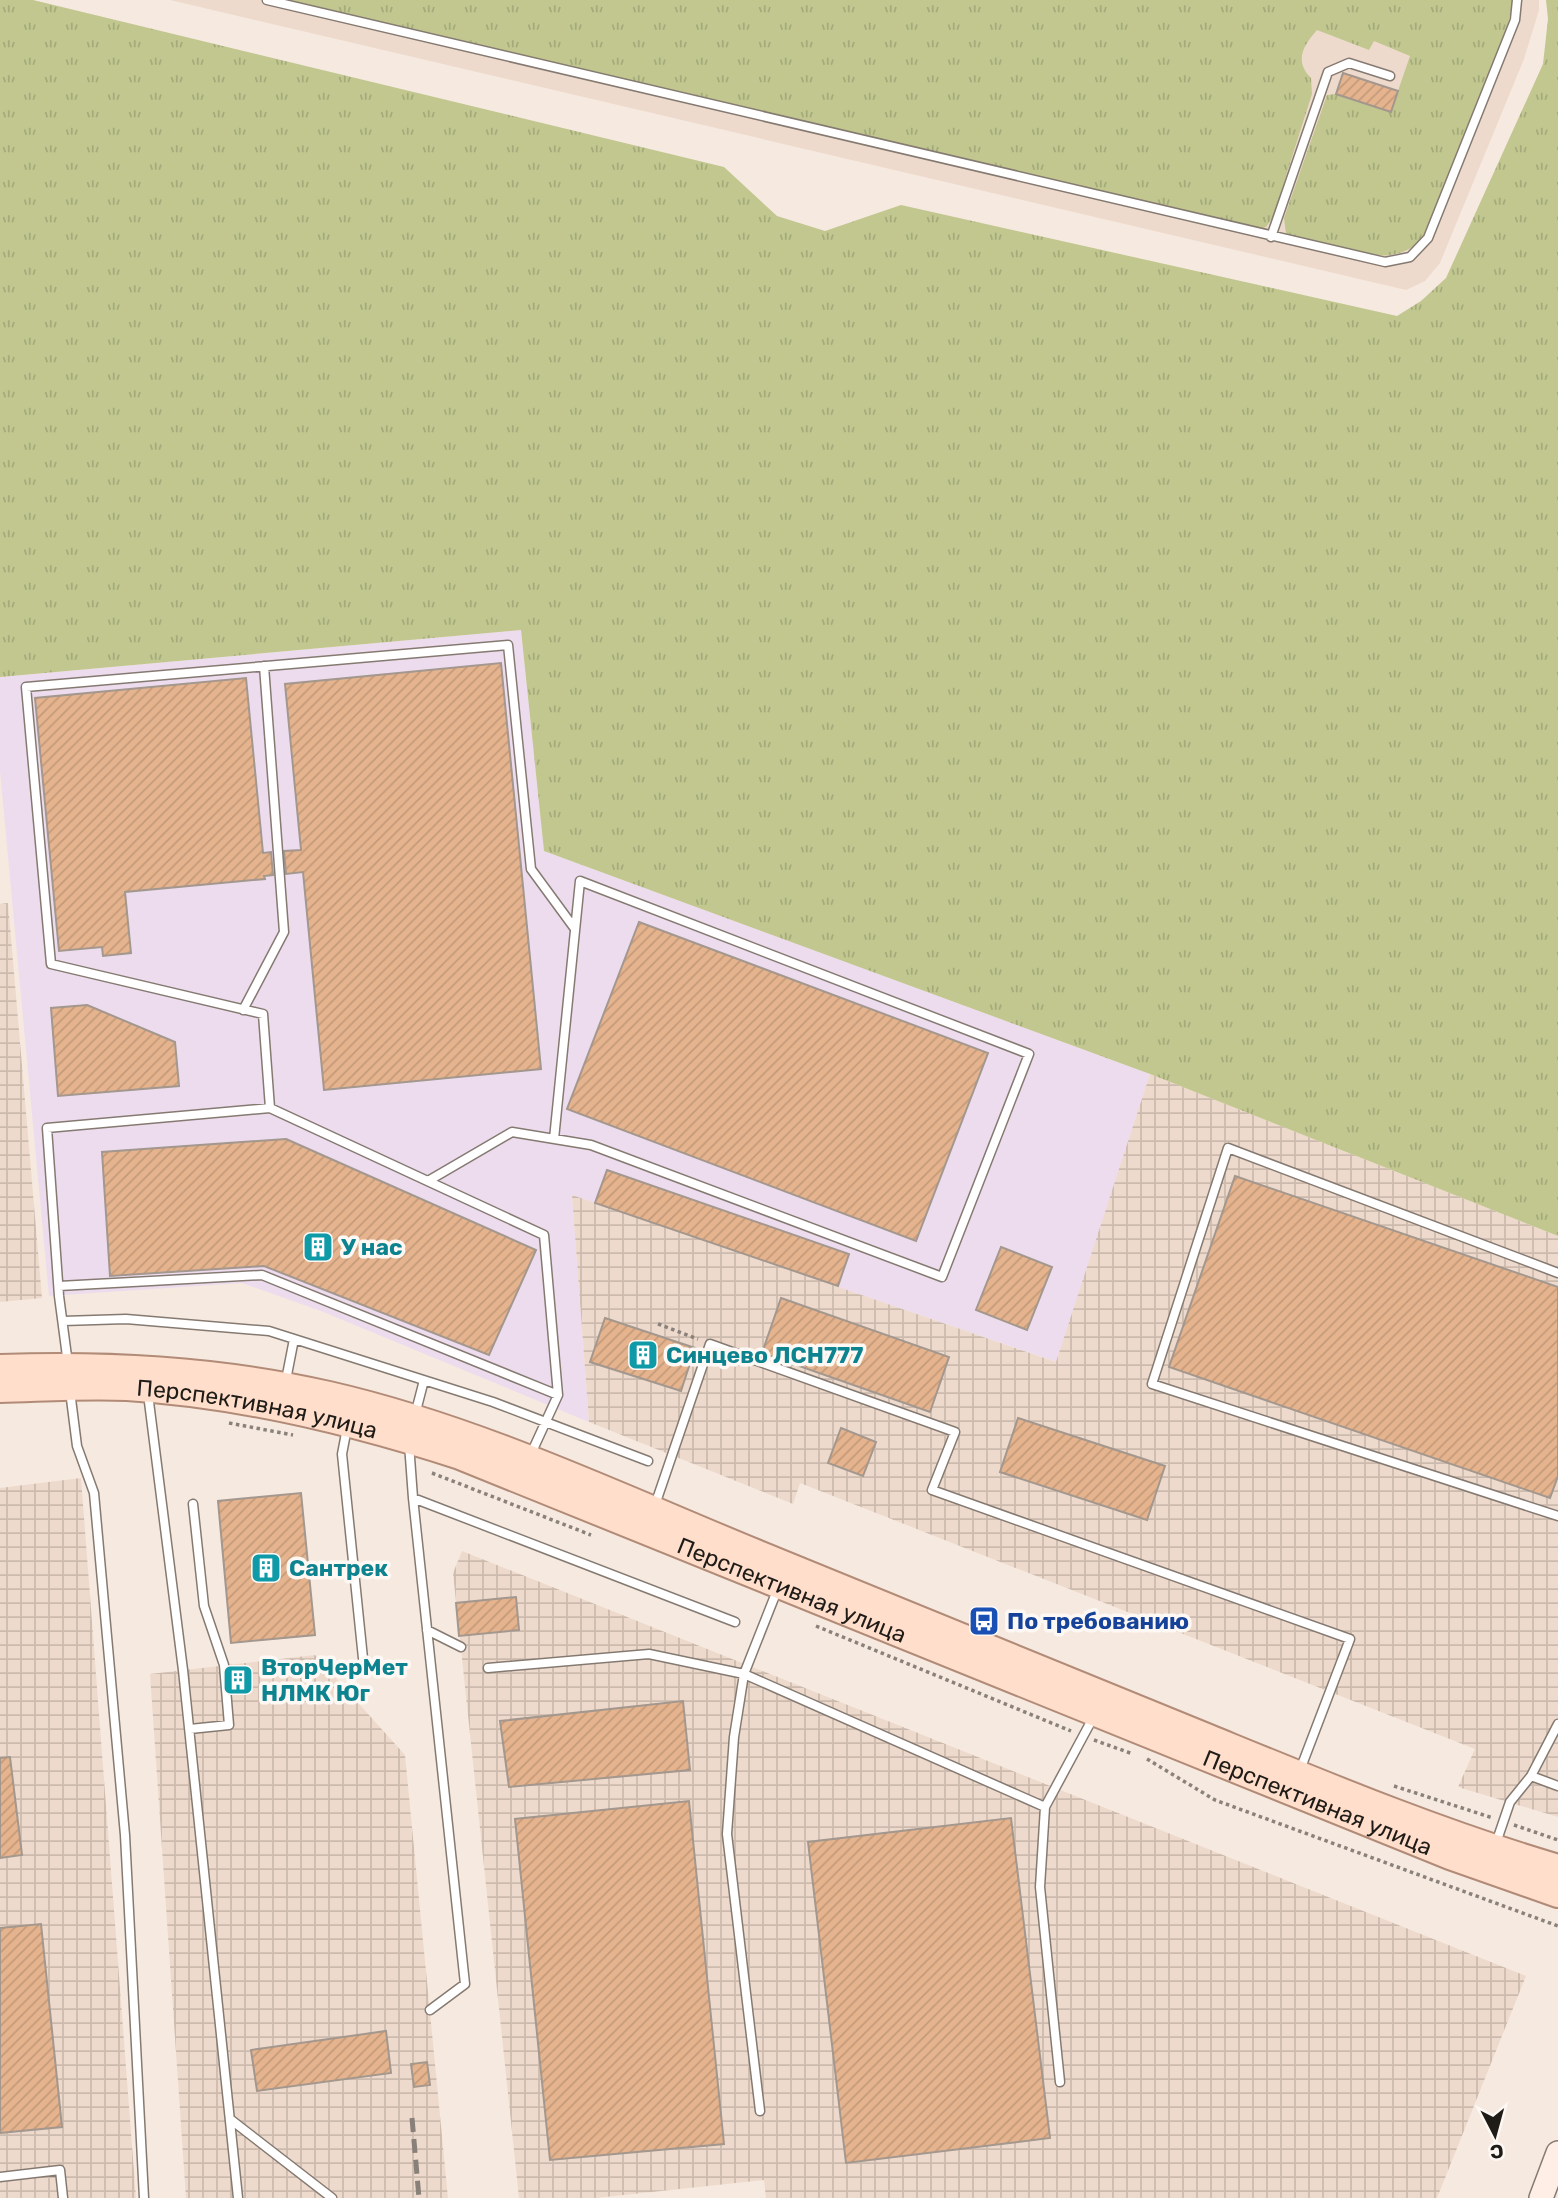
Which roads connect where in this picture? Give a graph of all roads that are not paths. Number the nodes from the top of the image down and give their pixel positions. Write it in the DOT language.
graph roads {
  1 [pos="267,0"];
  2 [pos="1517,0"];
  3 [pos="1390,76"];
  4 [pos="1272,237"];
  5 [pos="264,666"];
  6 [pos="575,929"];
  7 [pos="243,1010"];
  8 [pos="270,1108"];
  9 [pos="554,1139"];
  10 [pos="428,1181"];
  11 [pos="1558,1273"];
  12 [pos="59,1286"];
  13 [pos="63,1321"];
  14 [pos="294,1339"];
  15 [pos="0,1368"];
  16 [pos="69,1376"];
  17 [pos="147,1378"];
  18 [pos="424,1380"];
  19 [pos="284,1387"];
  20 [pos="0,1389"];
  21 [pos="558,1395"];
  22 [pos="350,1413"];
  23 [pos="546,1421"];
  24 [pos="411,1441"];
  25 [pos="649,1461"];
  26 [pos="524,1470"];
  27 [pos="413,1498"];
  28 [pos="193,1504"];
  29 [pos="1558,1516"];
  30 [pos="649,1520"];
  31 [pos="783,1575"];
  32 [pos="735,1622"];
  33 [pos="427,1630"];
  34 [pos="461,1647"];
  35 [pos="364,1668"];
  36 [pos="488,1668"];
  37 [pos="744,1674"];
  38 [pos="1558,1724"];
  39 [pos="1090,1725"];
  40 [pos="190,1729"];
  41 [pos="1298,1775"];
  42 [pos="1531,1776"];
  43 [pos="1558,1786"];
  44 [pos="1045,1807"];
  45 [pos="1494,1849"];
  46 [pos="1558,1868"];
  47 [pos="1558,1894"];
  48 [pos="430,2010"];
  49 [pos="1060,2082"];
  50 [pos="760,2111"];
  51 [pos="230,2119"];
  52 [pos="1558,2153"];
  53 [pos="0,2176"];
  54 [pos="63,2198"];
  55 [pos="145,2198"];
  56 [pos="238,2198"];
  57 [pos="332,2198"];
  58 [pos="1541,2198"];
  1 -- 4 [label="lane"];
  2 -- 4 [label="lane"];
  3 -- 4 [label="lane"];
  5 -- 6 [label="lane"];
  5 -- 7 [label="lane"];
  5 -- 7 [label="lane"];
  6 -- 9 [label="lane"];
  6 -- 9 [label="lane"];
  7 -- 8 [label="lane"];
  8 -- 10 [label="lane"];
  8 -- 12 [label="lane"];
  9 -- 10 [label="lane"];
  10 -- 21 [label="lane"];
  11 -- 29 [label="lane"];
  12 -- 13 [label="lane"];
  12 -- 21 [label="lane"];
  13 -- 14 [label="lane"];
  13 -- 16 [label="lane"];
  14 -- 18 [label="lane"];
  14 -- 19 [label="lane"];
  15 -- 16 [label="main road, Перспективная улица"];
  16 -- 17 [label="main road, Перспективная улица"];
  16 -- 20 [label="main road, Перспективная улица"];
  16 -- 55 [label="lane"];
  17 -- 19 [label="main road, Перспективная улица"];
  17 -- 22 [label="main road, Перспективная улица"];
  17 -- 40 [label="lane"];
  18 -- 23 [label="lane"];
  18 -- 24 [label="lane"];
  19 -- 22 [label="main road, Перспективная улица"];
  21 -- 23 [label="lane"];
  22 -- 24 [label="main road, Перспективная улица"];
  22 -- 35 [label="lane"];
  23 -- 25 [label="lane"];
  23 -- 26 [label="lane"];
  24 -- 26 [label="main road, Перспективная улица"];
  24 -- 27 [label="lane"];
  26 -- 30 [label="main road, Перспективная улица"];
  27 -- 32 [label="lane"];
  27 -- 33 [label="lane"];
  28 -- 40 [label="lane"];
  30 -- 31 [label="main road, Перспективная улица"];
  30 -- 41 [label="lane"];
  31 -- 37 [label="lane"];
  31 -- 39 [label="main road, Перспективная улица"];
  31 -- 41 [label="main road, Перспективная улица"];
  33 -- 34 [label="lane"];
  33 -- 48 [label="lane"];
  36 -- 37 [label="lane"];
  37 -- 44 [label="lane"];
  37 -- 50 [label="lane"];
  38 -- 42 [label="lane"];
  39 -- 44 [label="lane"];
  39 -- 47 [label="main road, Перспективная улица"];
  40 -- 51 [label="lane"];
  41 -- 45 [label="main road, Перспективная улица"];
  42 -- 43 [label="lane"];
  42 -- 45 [label="lane"];
  44 -- 49 [label="lane"];
  45 -- 46 [label="main road, Перспективная улица"];
  51 -- 56 [label="lane"];
  51 -- 57 [label="lane"];
  52 -- 58 [label="main road"];
  53 -- 54 [label="lane"];
}
